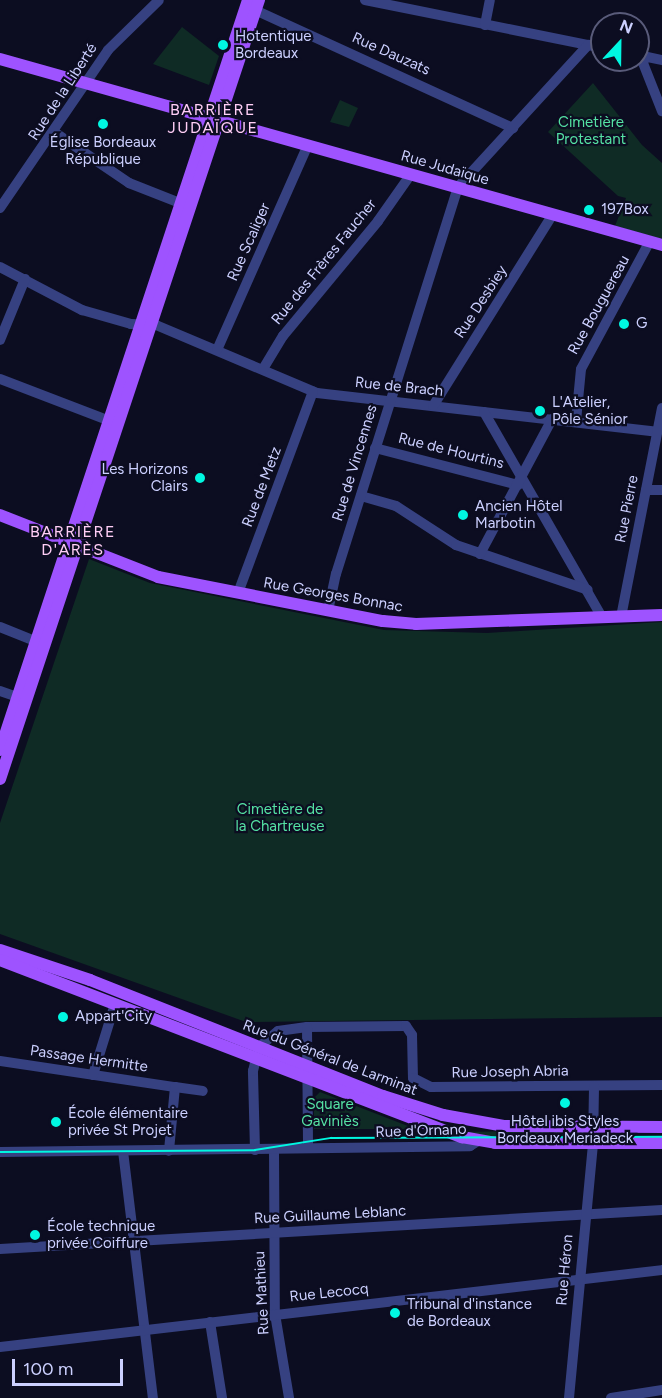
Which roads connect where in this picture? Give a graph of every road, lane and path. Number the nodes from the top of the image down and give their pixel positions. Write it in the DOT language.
graph roads {
  1 [pos="159,0"];
  2 [pos="248,0"];
  3 [pos="365,0"];
  4 [pos="490,0"];
  5 [pos="257,5"];
  6 [pos="485,25"];
  7 [pos="588,45"];
  8 [pos="0,59"];
  9 [pos="647,72"];
  10 [pos="86,83"];
  11 [pos="662,111"];
  12 [pos="207,117"];
  13 [pos="220,121"];
  14 [pos="513,128"];
  15 [pos="54,132"];
  16 [pos="308,145"];
  17 [pos="411,174"];
  18 [pos="458,187"];
  19 [pos="180,203"];
  20 [pos="0,208"];
  21 [pos="553,214"];
  22 [pos="656,243"];
  23 [pos="0,267"];
  24 [pos="25,279"];
  25 [pos="144,325"];
  26 [pos="0,340"];
  27 [pos="217,350"];
  28 [pos="263,369"];
  29 [pos="0,379"];
  30 [pos="314,391"];
  31 [pos="390,402"];
  32 [pos="433,406"];
  33 [pos="662,408"];
  34 [pos="484,412"];
  35 [pos="552,419"];
  36 [pos="110,421"];
  37 [pos="576,421"];
  38 [pos="657,432"];
  39 [pos="375,448"];
  40 [pos="520,482"];
  41 [pos="646,490"];
  42 [pos="662,490"];
  43 [pos="361,496"];
  44 [pos="0,515"];
  45 [pos="73,544"];
  46 [pos="480,554"];
  47 [pos="588,590"];
  48 [pos="238,593"];
  49 [pos="328,611"];
  50 [pos="662,615"];
  51 [pos="602,617"];
  52 [pos="621,617"];
  53 [pos="0,627"];
  54 [pos="35,641"];
  55 [pos="0,691"];
  56 [pos="17,697"];
  57 [pos="0,750"];
  58 [pos="0,778"];
  59 [pos="0,950"];
  60 [pos="0,960"];
  61 [pos="115,1004"];
  62 [pos="307,1027"];
  63 [pos="256,1052"];
  64 [pos="0,1062"];
  65 [pos="308,1073"];
  66 [pos="93,1075"];
  67 [pos="662,1085"];
  68 [pos="594,1086"];
  69 [pos="175,1087"];
  70 [pos="203,1091"];
  71 [pos="594,1126"];
  72 [pos="662,1127"];
  73 [pos="478,1141"];
  74 [pos="662,1143"];
  75 [pos="593,1145"];
  76 [pos="308,1148"];
  77 [pos="255,1150"];
  78 [pos="274,1150"];
  79 [pos="123,1151"];
  80 [pos="169,1151"];
  81 [pos="0,1152"];
  82 [pos="662,1210"];
  83 [pos="585,1215"];
  84 [pos="274,1233"];
  85 [pos="134,1242"];
  86 [pos="0,1249"];
  87 [pos="662,1270"];
  88 [pos="580,1280"];
  89 [pos="275,1314"];
  90 [pos="210,1322"];
  91 [pos="145,1331"];
  92 [pos="0,1347"];
  93 [pos="662,1390"];
  94 [pos="153,1398"];
  95 [pos="222,1398"];
  96 [pos="288,1398"];
  97 [pos="569,1398"];
  98 [pos="611,1398"];
  1 -- 10 [label="street, Rue de la Liberté"];
  2 -- 12 [label="main road"];
  3 -- 6 [label="street"];
  4 -- 6 [label="street"];
  5 -- 13 [label="main road"];
  5 -- 14 [label="street, Rue Dauzats"];
  6 -- 7 [label="street"];
  7 -- 14 [label="street"];
  8 -- 10 [label="main road, Rue Judaïque"];
  9 -- 11 [label="street"];
  10 -- 12 [label="main road, Rue Judaïque"];
  10 -- 15 [label="street, Rue de la Liberté"];
  12 -- 13 [label="main road, Rue Judaïque"];
  12 -- 19 [label="main road"];
  13 -- 16 [label="main road, Rue Judaïque"];
  13 -- 25 [label="main road"];
  14 -- 18 [label="street"];
  15 -- 19 [label="street"];
  15 -- 20 [label="street, Rue de la Liberté"];
  16 -- 17 [label="main road, Rue Judaïque"];
  16 -- 27 [label="street, Rue Scaliger"];
  17 -- 18 [label="main road, Rue Judaïque"];
  17 -- 28 [label="street, Rue des Frères Faucher"];
  18 -- 21 [label="main road, Rue Judaïque"];
  18 -- 31 [label="street, Rue de Vincennes"];
  19 -- 25 [label="main road"];
  21 -- 22 [label="main road, Rue Judaïque"];
  21 -- 32 [label="street, Rue Desbiey"];
  22 -- 37 [label="street, Rue Bouguereau"];
  23 -- 24 [label="street, Rue de Brach"];
  24 -- 25 [label="street, Rue de Brach"];
  24 -- 26 [label="street"];
  25 -- 27 [label="street, Rue de Brach"];
  25 -- 36 [label="main road"];
  25 -- 45 [label="main road"];
  27 -- 28 [label="street, Rue de Brach"];
  28 -- 30 [label="street, Rue de Brach"];
  29 -- 36 [label="street"];
  30 -- 31 [label="street, Rue de Brach"];
  30 -- 48 [label="street, Rue de Metz"];
  31 -- 32 [label="street, Rue de Brach"];
  31 -- 39 [label="street, Rue de Vincennes"];
  32 -- 34 [label="street, Rue de Brach"];
  33 -- 38 [label="street, Rue Pierre"];
  34 -- 35 [label="street, Rue de Brach"];
  34 -- 40 [label="street"];
  35 -- 37 [label="street, Rue de Brach"];
  35 -- 40 [label="street"];
  36 -- 45 [label="main road"];
  37 -- 38 [label="street, Rue de Brach"];
  38 -- 41 [label="street, Rue Pierre"];
  39 -- 40 [label="street, Rue de Hourtins"];
  39 -- 43 [label="street, Rue de Vincennes"];
  40 -- 46 [label="street"];
  40 -- 47 [label="street"];
  41 -- 42 [label="street"];
  41 -- 52 [label="street, Rue Pierre"];
  43 -- 46 [label="street"];
  43 -- 49 [label="street, Rue de Vincennes"];
  44 -- 45 [label="main road, Rue Georges Bonnac"];
  45 -- 48 [label="main road, Rue Georges Bonnac"];
  45 -- 54 [label="main road"];
  45 -- 58 [label="main road"];
  46 -- 47 [label="street"];
  47 -- 51 [label="street"];
  48 -- 49 [label="main road, Rue Georges Bonnac"];
  49 -- 51 [label="main road, Rue Georges Bonnac"];
  50 -- 52 [label="main road, Rue Georges Bonnac"];
  51 -- 52 [label="main road, Rue Georges Bonnac"];
  53 -- 54 [label="street"];
  54 -- 56 [label="main road"];
  55 -- 56 [label="street"];
  56 -- 57 [label="main road"];
  59 -- 63 [label="main road, Rue du Général de Larminat"];
  60 -- 61 [label="main road, Rue du Général de Larminat"];
  61 -- 63 [label="main road, Rue du Général de Larminat"];
  61 -- 66 [label="street"];
  62 -- 63 [label="street"];
  62 -- 65 [label="street"];
  62 -- 68 [label="street, Rue Joseph Abria"];
  63 -- 65 [label="main road, Rue du Général de Larminat"];
  63 -- 77 [label="street"];
  64 -- 66 [label="street, Passage Hermitte"];
  65 -- 71 [label="main road, Rue du Général de Larminat"];
  65 -- 73 [label="main road, Rue du Général de Larminat"];
  65 -- 76 [label="street"];
  66 -- 69 [label="street, Passage Hermitte"];
  67 -- 68 [label="street, Rue Joseph Abria"];
  68 -- 71 [label="street"];
  69 -- 70 [label="street, Passage Hermitte"];
  69 -- 80 [label="street"];
  71 -- 72 [label="main road, Rue du Général de Larminat"];
  71 -- 75 [label="street, Rue Héron"];
  73 -- 75 [label="main road, Rue d'Ornano"];
  73 -- 76 [label="street, Rue d'Ornano"];
  74 -- 75 [label="main road, Rue d'Ornano"];
  75 -- 83 [label="street, Rue Héron"];
  76 -- 78 [label="street, Rue d'Ornano"];
  77 -- 78 [label="street, Rue d'Ornano"];
  77 -- 80 [label="street, Rue d'Ornano"];
  78 -- 84 [label="street, Rue Mathieu"];
  79 -- 80 [label="street, Rue d'Ornano"];
  79 -- 81 [label="street, Rue d'Ornano"];
  79 -- 85 [label="street"];
  82 -- 83 [label="street, Rue Guillaume Leblanc"];
  83 -- 84 [label="street, Rue Guillaume Leblanc"];
  83 -- 88 [label="street, Rue Héron"];
  84 -- 85 [label="street, Rue Guillaume Leblanc"];
  84 -- 89 [label="street, Rue Mathieu"];
  85 -- 86 [label="street, Rue Guillaume Leblanc"];
  85 -- 91 [label="street"];
  87 -- 88 [label="street, Rue Lecocq"];
  88 -- 89 [label="street, Rue Lecocq"];
  88 -- 97 [label="street, Rue Héron"];
  89 -- 90 [label="street, Rue Lecocq"];
  89 -- 96 [label="street, Rue Mathieu"];
  90 -- 91 [label="street, Rue Lecocq"];
  90 -- 95 [label="street"];
  91 -- 92 [label="street, Rue Lecocq"];
  91 -- 94 [label="street"];
  93 -- 98 [label="street"];
}
